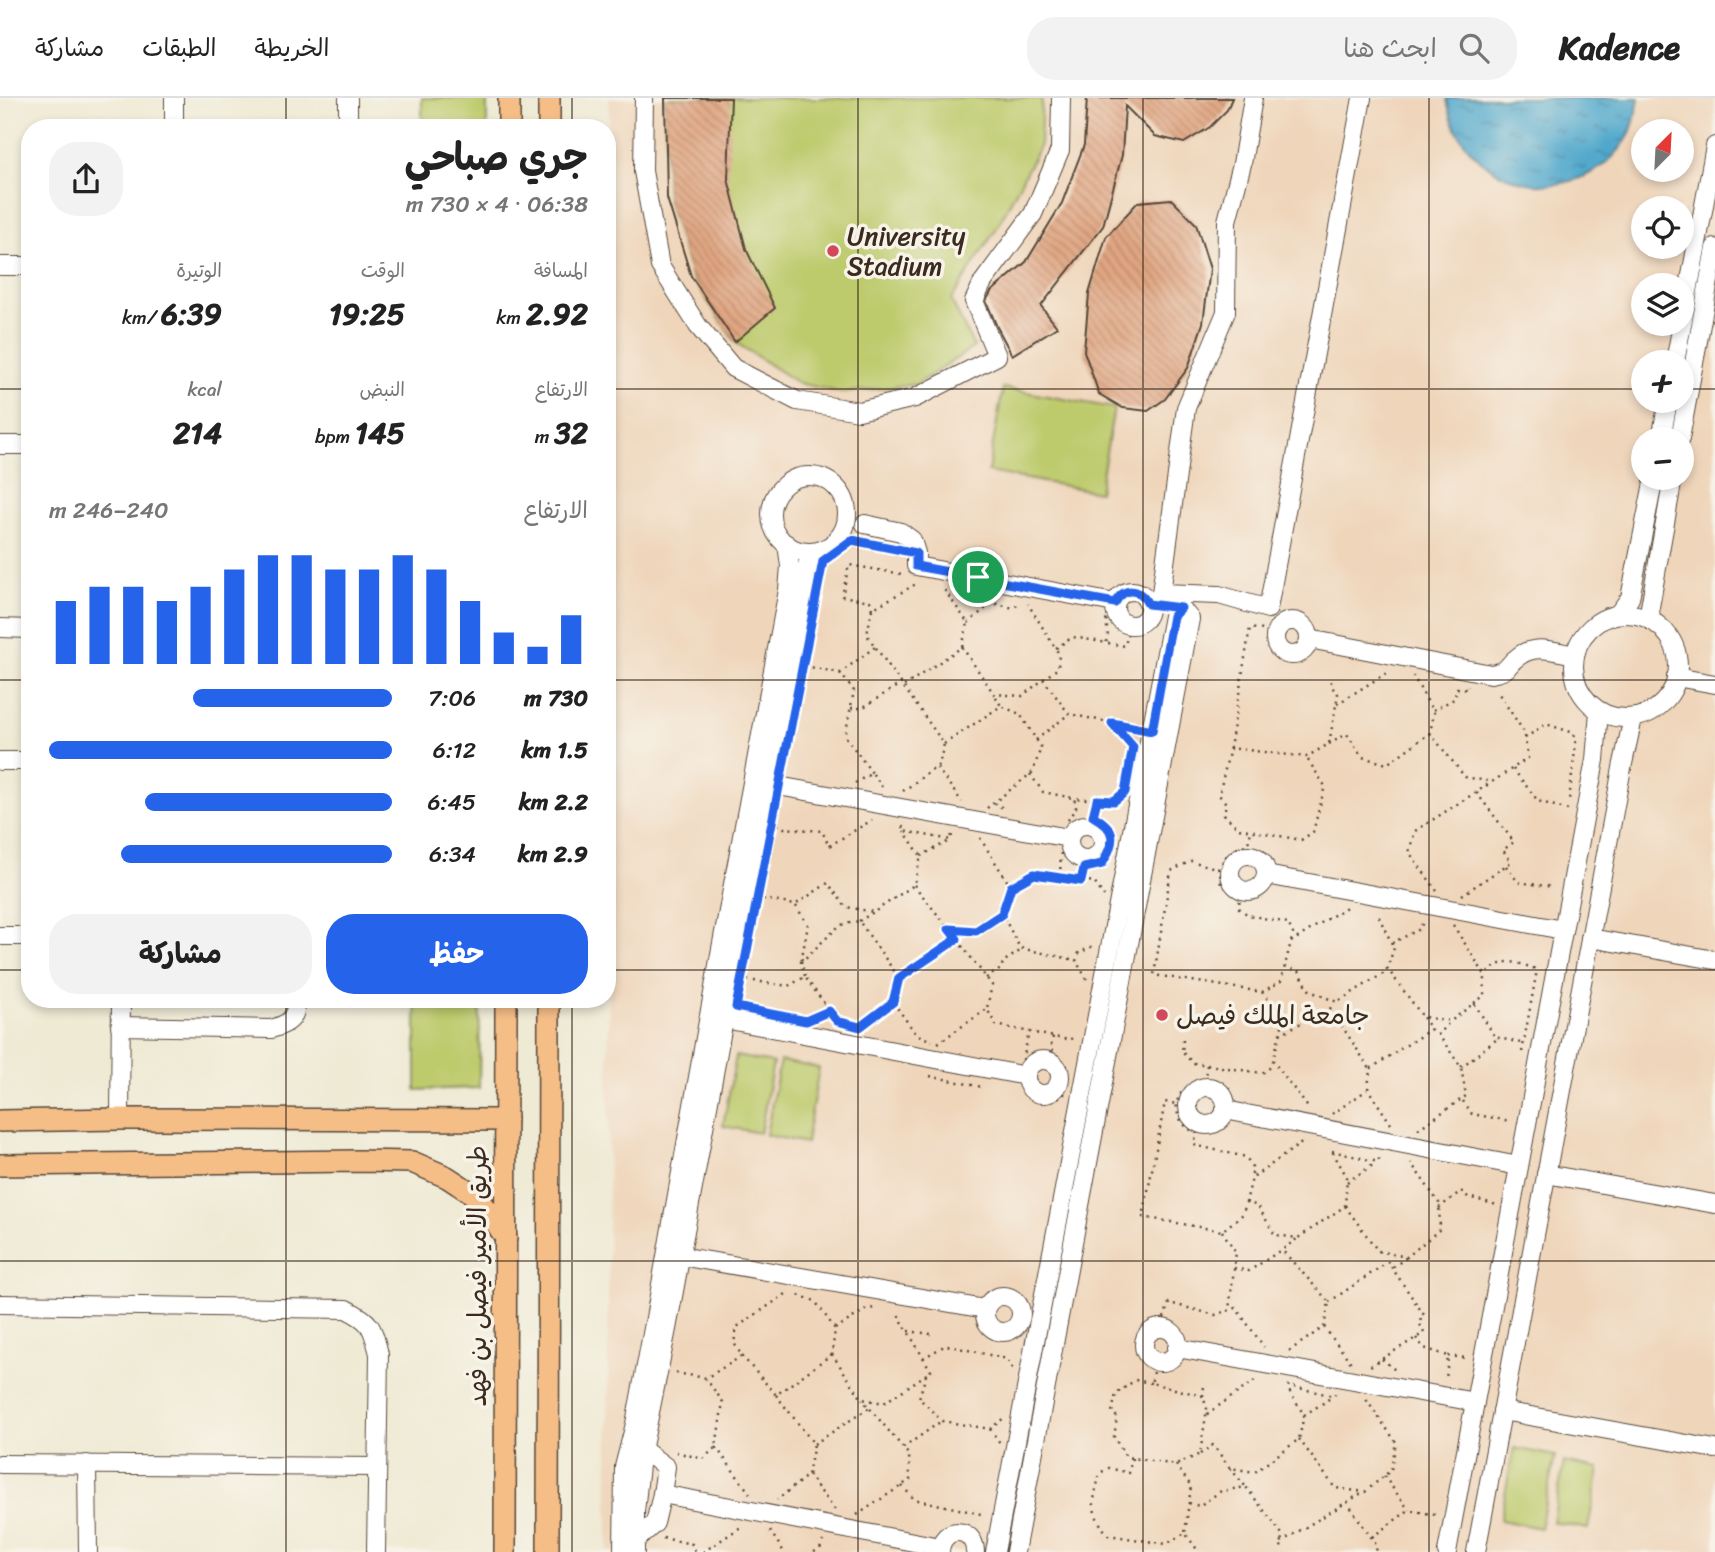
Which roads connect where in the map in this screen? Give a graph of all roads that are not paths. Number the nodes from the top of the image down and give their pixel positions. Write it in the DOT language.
graph roads {
  1 [pos="174,98"];
  2 [pos="348,98"];
  3 [pos="509,98"];
  4 [pos="549,98"];
  5 [pos="644,98"];
  6 [pos="1061,98"];
  7 [pos="1253,98"];
  8 [pos="1362,98"];
  9 [pos="174,119"];
  10 [pos="348,119"];
  11 [pos="509,119"];
  12 [pos="549,119"];
  13 [pos="1715,146"];
  14 [pos="1715,248"];
  15 [pos="0,266"];
  16 [pos="21,266"];
  17 [pos="1712,286"];
  18 [pos="1677,350"];
  19 [pos="1683,427"];
  20 [pos="0,445"];
  21 [pos="21,445"];
  22 [pos="1652,490"];
  23 [pos="1670,490"];
  24 [pos="847,508"];
  25 [pos="865,524"];
  26 [pos="844,527"];
  27 [pos="787,544"];
  28 [pos="817,556"];
  29 [pos="1115,603"];
  30 [pos="1148,604"];
  31 [pos="1181,614"];
  32 [pos="1618,614"];
  33 [pos="1651,621"];
  34 [pos="0,628"];
  35 [pos="21,629"];
  36 [pos="1310,639"];
  37 [pos="1575,655"];
  38 [pos="1676,677"];
  39 [pos="1715,684"];
  40 [pos="1600,711"];
  41 [pos="1633,718"];
  42 [pos="0,761"];
  43 [pos="21,761"];
  44 [pos="767,784"];
  45 [pos="1067,833"];
  46 [pos="1266,875"];
  47 [pos="1563,930"];
  48 [pos="0,936"];
  49 [pos="21,936"];
  50 [pos="1590,938"];
  51 [pos="1715,960"];
  52 [pos="121,1008"];
  53 [pos="295,1008"];
  54 [pos="506,1008"];
  55 [pos="549,1008"];
  56 [pos="724,1019"];
  57 [pos="120,1026"];
  58 [pos="1024,1069"];
  59 [pos="1226,1110"];
  60 [pos="120,1119"];
  61 [pos="506,1120"];
  62 [pos="0,1121"];
  63 [pos="0,1165"];
  64 [pos="1519,1166"];
  65 [pos="1546,1174"];
  66 [pos="1715,1205"];
  67 [pos="506,1238"];
  68 [pos="680,1256"];
  69 [pos="0,1304"];
  70 [pos="985,1310"];
  71 [pos="1177,1348"];
  72 [pos="1475,1402"];
  73 [pos="1502,1411"];
  74 [pos="642,1449"];
  75 [pos="1715,1449"];
  76 [pos="0,1464"];
  77 [pos="87,1464"];
  78 [pos="377,1467"];
  79 [pos="662,1494"];
  80 [pos="631,1549"];
  81 [pos="940,1549"];
  82 [pos="88,1552"];
  83 [pos="376,1552"];
  84 [pos="505,1552"];
  85 [pos="548,1552"];
  86 [pos="975,1552"];
  87 [pos="995,1552"];
  88 [pos="1015,1552"];
  89 [pos="1447,1552"];
  90 [pos="1476,1552"];
  1 -- 9 [label="street"];
  2 -- 10 [label="street"];
  3 -- 11 [label="main road"];
  4 -- 12 [label="main road"];
  5 -- 6 [label="street"];
  7 -- 8 [label="street"];
  13 -- 18 [label="street"];
  14 -- 17 [label="street"];
  15 -- 16 [label="street"];
  17 -- 19 [label="street"];
  20 -- 21 [label="street"];
  22 -- 32 [label="street"];
  23 -- 33 [label="street"];
  24 -- 25 [label="street"];
  24 -- 26 [label="street"];
  24 -- 27 [label="street"];
  25 -- 26 [label="street"];
  25 -- 29 [label="street"];
  26 -- 28 [label="street"];
  27 -- 28 [label="street"];
  27 -- 80 [label="street"];
  28 -- 44 [label="street"];
  29 -- 30 [label="street"];
  29 -- 30 [label="street"];
  30 -- 31 [label="street"];
  31 -- 87 [label="street"];
  31 -- 88 [label="street"];
  32 -- 33 [label="street"];
  32 -- 37 [label="street"];
  33 -- 38 [label="street"];
  34 -- 35 [label="street"];
  36 -- 36 [label="street"];
  36 -- 37 [label="street"];
  37 -- 40 [label="street"];
  38 -- 39 [label="street"];
  38 -- 41 [label="street"];
  40 -- 41 [label="street"];
  40 -- 47 [label="street"];
  41 -- 50 [label="street"];
  42 -- 43 [label="street"];
  44 -- 45 [label="street"];
  44 -- 56 [label="street"];
  46 -- 47 [label="street"];
  47 -- 64 [label="street"];
  48 -- 49 [label="street"];
  50 -- 51 [label="street"];
  50 -- 65 [label="street"];
  52 -- 57 [label="street"];
  53 -- 57 [label="street"];
  54 -- 61 [label="main road, طريق الأمير فيصل بن فهد"];
  55 -- 85 [label="main road"];
  56 -- 58 [label="street"];
  56 -- 68 [label="street"];
  57 -- 60 [label="street"];
  59 -- 59 [label="street"];
  59 -- 64 [label="street"];
  60 -- 61 [label="main road"];
  60 -- 62 [label="main road"];
  61 -- 67 [label="main road, طريق الأمير فيصل بن فهد"];
  63 -- 67 [label="main road"];
  64 -- 72 [label="street"];
  65 -- 66 [label="street"];
  65 -- 73 [label="street"];
  67 -- 84 [label="main road, طريق الأمير فيصل بن فهد"];
  68 -- 70 [label="street"];
  68 -- 74 [label="street"];
  69 -- 78 [label="street"];
  71 -- 72 [label="street"];
  72 -- 89 [label="street"];
  73 -- 75 [label="street"];
  73 -- 90 [label="street"];
  74 -- 79 [label="street"];
  74 -- 80 [label="street"];
  76 -- 77 [label="street"];
  77 -- 78 [label="street"];
  77 -- 82 [label="street"];
  78 -- 83 [label="street"];
  79 -- 80 [label="street"];
  79 -- 81 [label="street"];
  81 -- 86 [label="street"];
}
